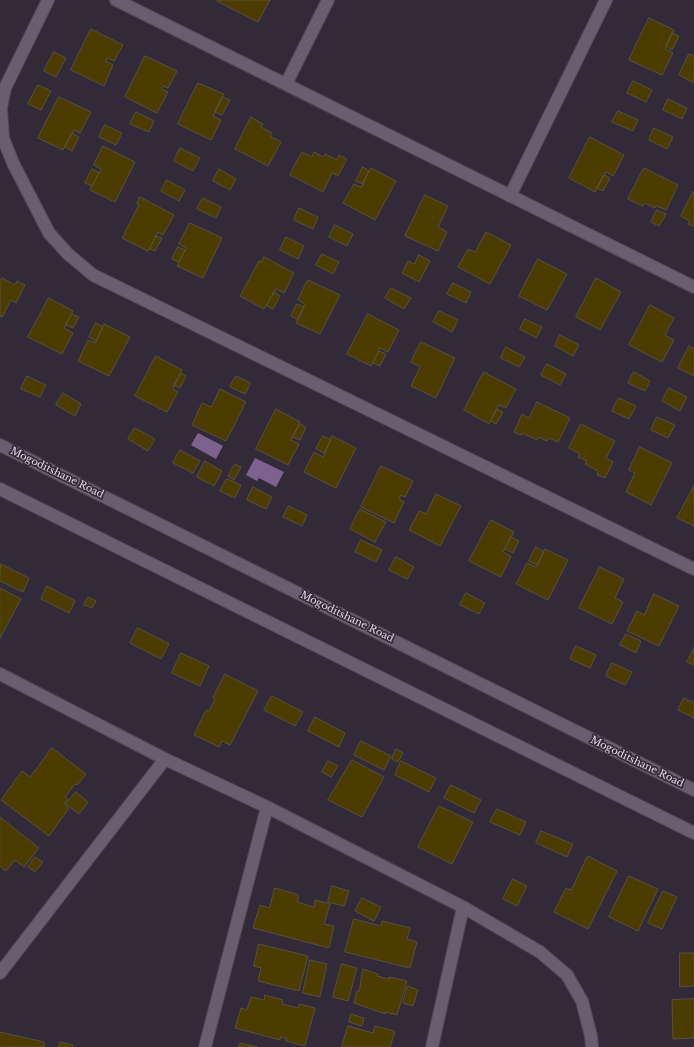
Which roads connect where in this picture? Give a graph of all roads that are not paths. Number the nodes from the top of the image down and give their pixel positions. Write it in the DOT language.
graph roads {
  1 [pos="48,0"];
  2 [pos="116,0"];
  3 [pos="328,0"];
  4 [pos="606,0"];
  5 [pos="286,84"];
  6 [pos="510,196"];
  7 [pos="694,287"];
  8 [pos="0,445"];
  9 [pos="0,489"];
  10 [pos="694,569"];
  11 [pos="0,674"];
  12 [pos="165,759"];
  13 [pos="694,790"];
  14 [pos="267,807"];
  15 [pos="694,833"];
  16 [pos="463,908"];
  17 [pos="0,973"];
  18 [pos="205,1047"];
  19 [pos="432,1047"];
  20 [pos="592,1047"];
  1 -- 10 [label="street"];
  2 -- 5 [label="street"];
  3 -- 5 [label="street"];
  4 -- 6 [label="street"];
  5 -- 6 [label="street"];
  6 -- 7 [label="street"];
  8 -- 13 [label="street, Mogoditshane Road"];
  9 -- 15 [label="street"];
  11 -- 12 [label="street"];
  12 -- 14 [label="street"];
  12 -- 17 [label="street"];
  14 -- 16 [label="street"];
  14 -- 18 [label="street"];
  16 -- 19 [label="street"];
  16 -- 20 [label="street"];
}
